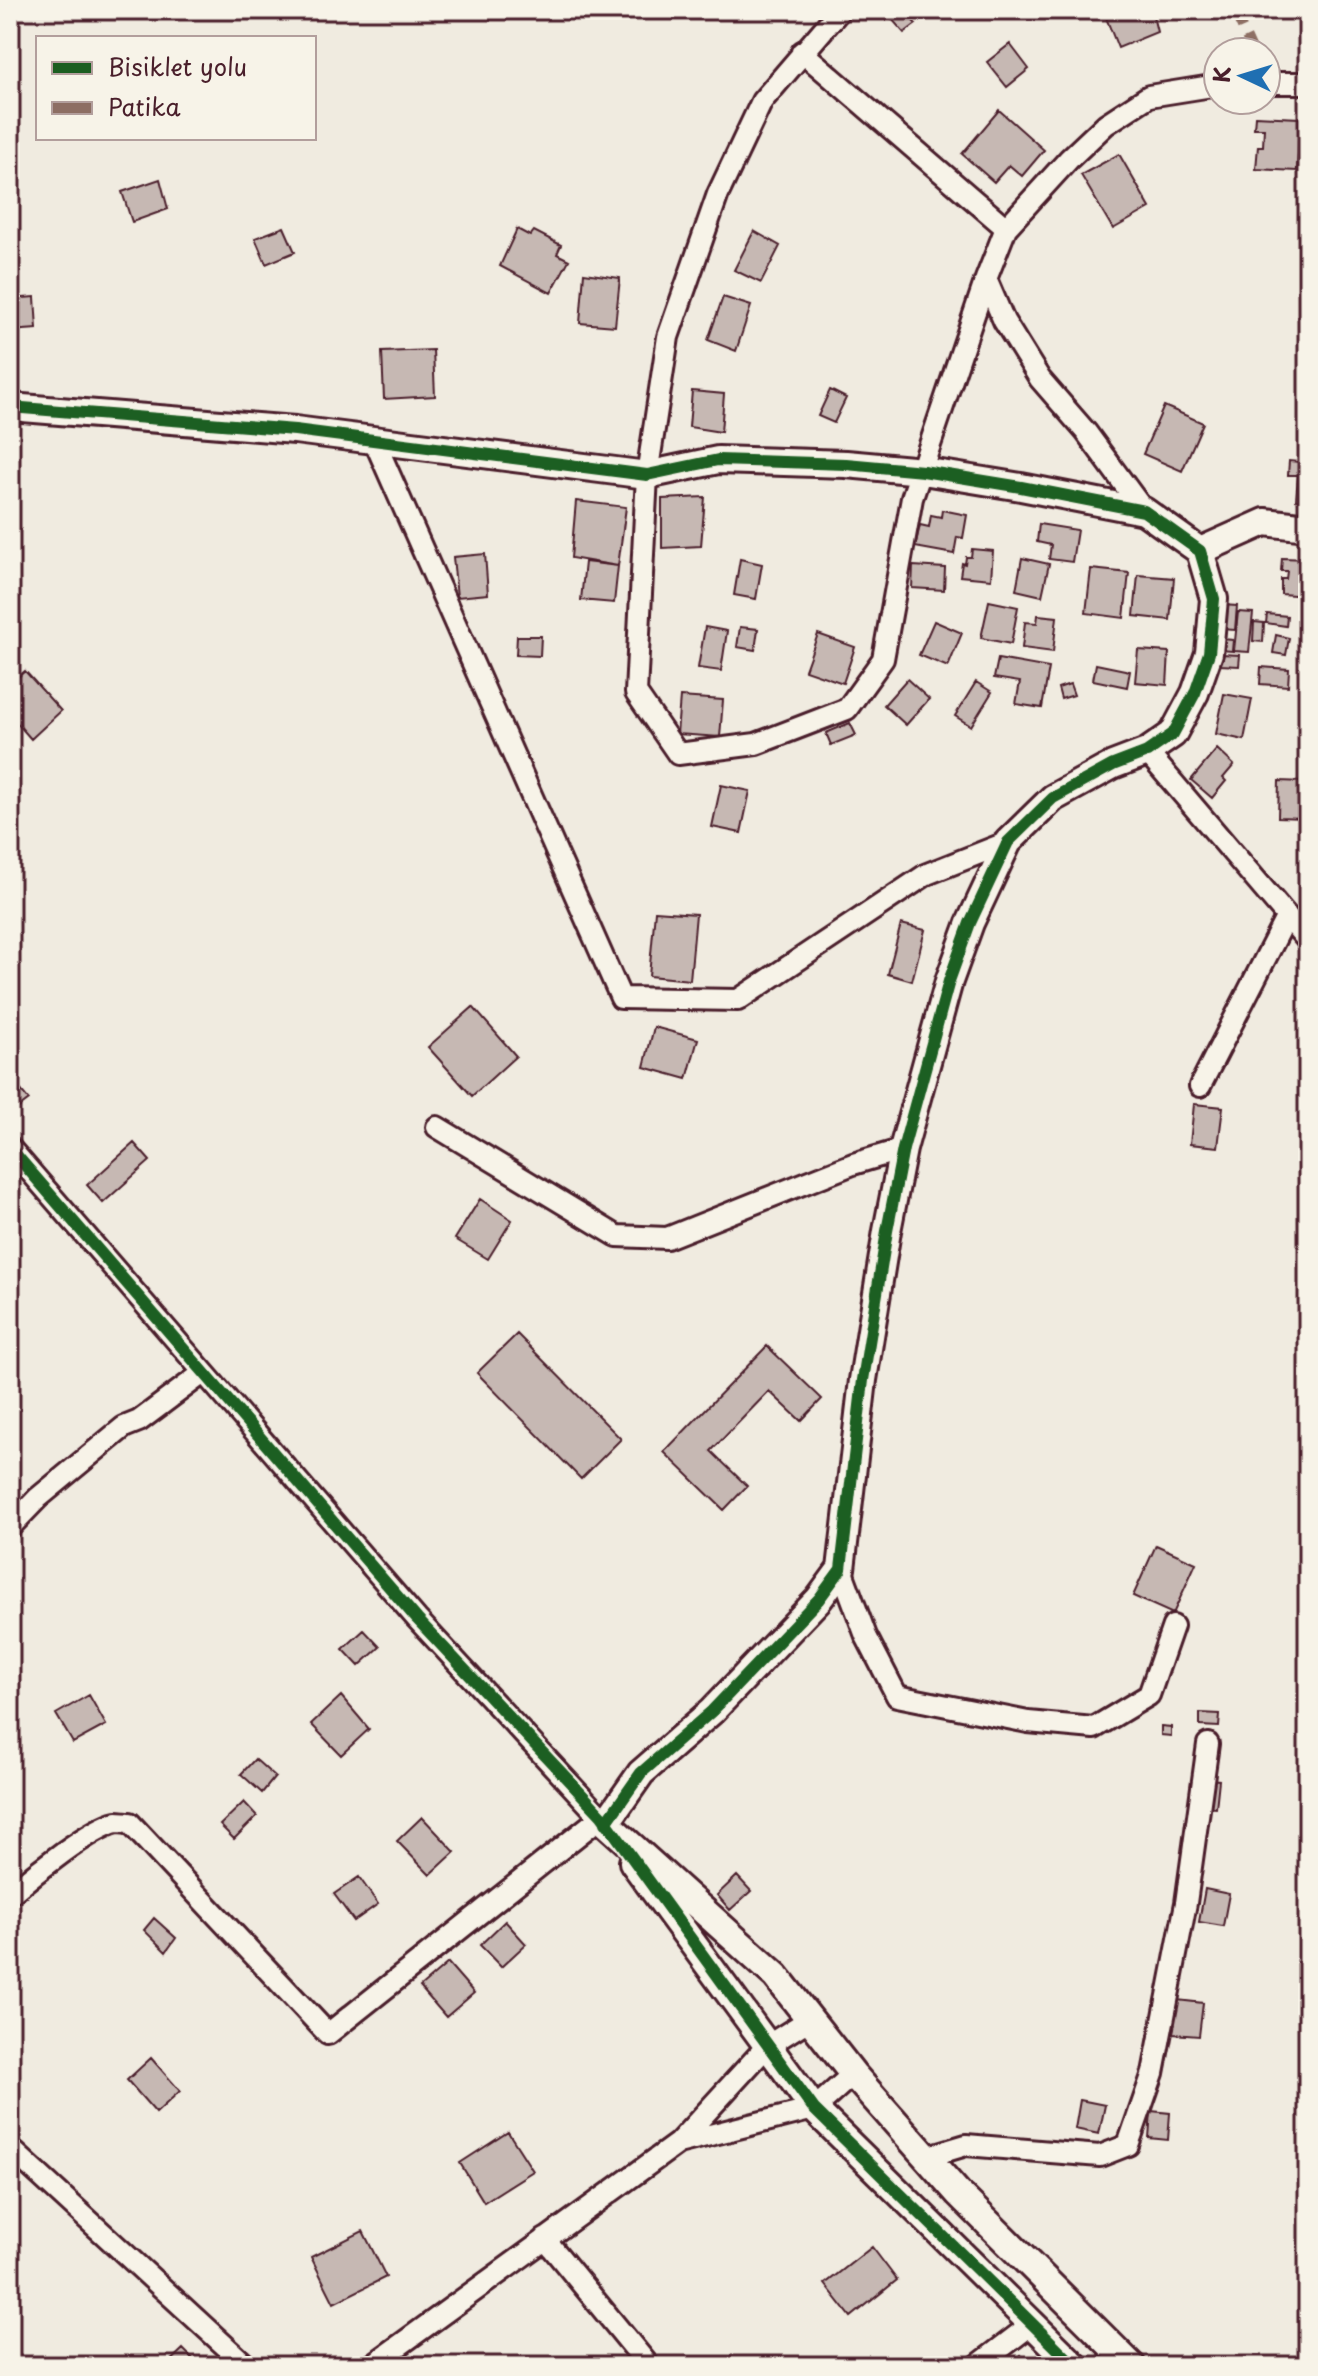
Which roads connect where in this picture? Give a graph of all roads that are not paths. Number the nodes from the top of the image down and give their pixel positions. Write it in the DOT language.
graph roads {
  1 [pos="840,10"];
  2 [pos="802,52"];
  3 [pos="1282,83"];
  4 [pos="1308,83"];
  5 [pos="1202,88"];
  6 [pos="1006,228"];
  7 [pos="986,279"];
  8 [pos="10,407"];
  9 [pos="374,440"];
  10 [pos="923,471"];
  11 [pos="647,475"];
  12 [pos="1144,511"];
  13 [pos="1308,527"];
  14 [pos="1200,551"];
  15 [pos="1147,752"];
  16 [pos="1008,842"];
  17 [pos="1287,916"];
  18 [pos="1308,941"];
  19 [pos="1200,1086"];
  20 [pos="437,1127"];
  21 [pos="903,1149"];
  22 [pos="13,1156"];
  23 [pos="203,1373"];
  24 [pos="10,1527"];
  25 [pos="841,1569"];
  26 [pos="1173,1626"];
  27 [pos="1208,1744"];
  28 [pos="604,1819"];
  29 [pos="10,1894"];
  30 [pos="810,2019"];
  31 [pos="767,2046"];
  32 [pos="853,2074"];
  33 [pos="814,2109"];
  34 [pos="678,2143"];
  35 [pos="10,2148"];
  36 [pos="926,2157"];
  37 [pos="545,2239"];
  38 [pos="1032,2324"];
  39 [pos="247,2366"];
  40 [pos="371,2366"];
  41 [pos="649,2366"];
  42 [pos="977,2366"];
  43 [pos="1075,2366"];
  44 [pos="1132,2366"];
  1 -- 2 [label="street"];
  2 -- 6 [label="street"];
  2 -- 11 [label="street"];
  3 -- 4 [label="street"];
  5 -- 6 [label="street"];
  6 -- 7 [label="street"];
  7 -- 10 [label="street"];
  7 -- 12 [label="street"];
  8 -- 9 [label="street"];
  9 -- 11 [label="street"];
  9 -- 16 [label="street"];
  10 -- 11 [label="street"];
  10 -- 11 [label="street"];
  10 -- 12 [label="street"];
  12 -- 14 [label="street"];
  13 -- 14 [label="street"];
  14 -- 15 [label="street"];
  15 -- 16 [label="street"];
  15 -- 17 [label="street"];
  16 -- 21 [label="street"];
  17 -- 18 [label="street"];
  17 -- 19 [label="street"];
  20 -- 21 [label="street"];
  21 -- 25 [label="street"];
  22 -- 23 [label="street"];
  23 -- 24 [label="street"];
  23 -- 28 [label="street"];
  25 -- 26 [label="street"];
  25 -- 28 [label="street"];
  27 -- 36 [label="street"];
  28 -- 29 [label="street"];
  28 -- 30 [label="street"];
  28 -- 31 [label="street"];
  30 -- 31 [label="street"];
  30 -- 32 [label="street"];
  31 -- 33 [label="street"];
  31 -- 34 [label="street"];
  32 -- 33 [label="street"];
  32 -- 36 [label="street"];
  33 -- 34 [label="street"];
  33 -- 38 [label="street"];
  34 -- 37 [label="street"];
  35 -- 39 [label="street"];
  36 -- 44 [label="street"];
  37 -- 40 [label="street"];
  37 -- 41 [label="street"];
  38 -- 42 [label="street"];
  38 -- 43 [label="street"];
}
